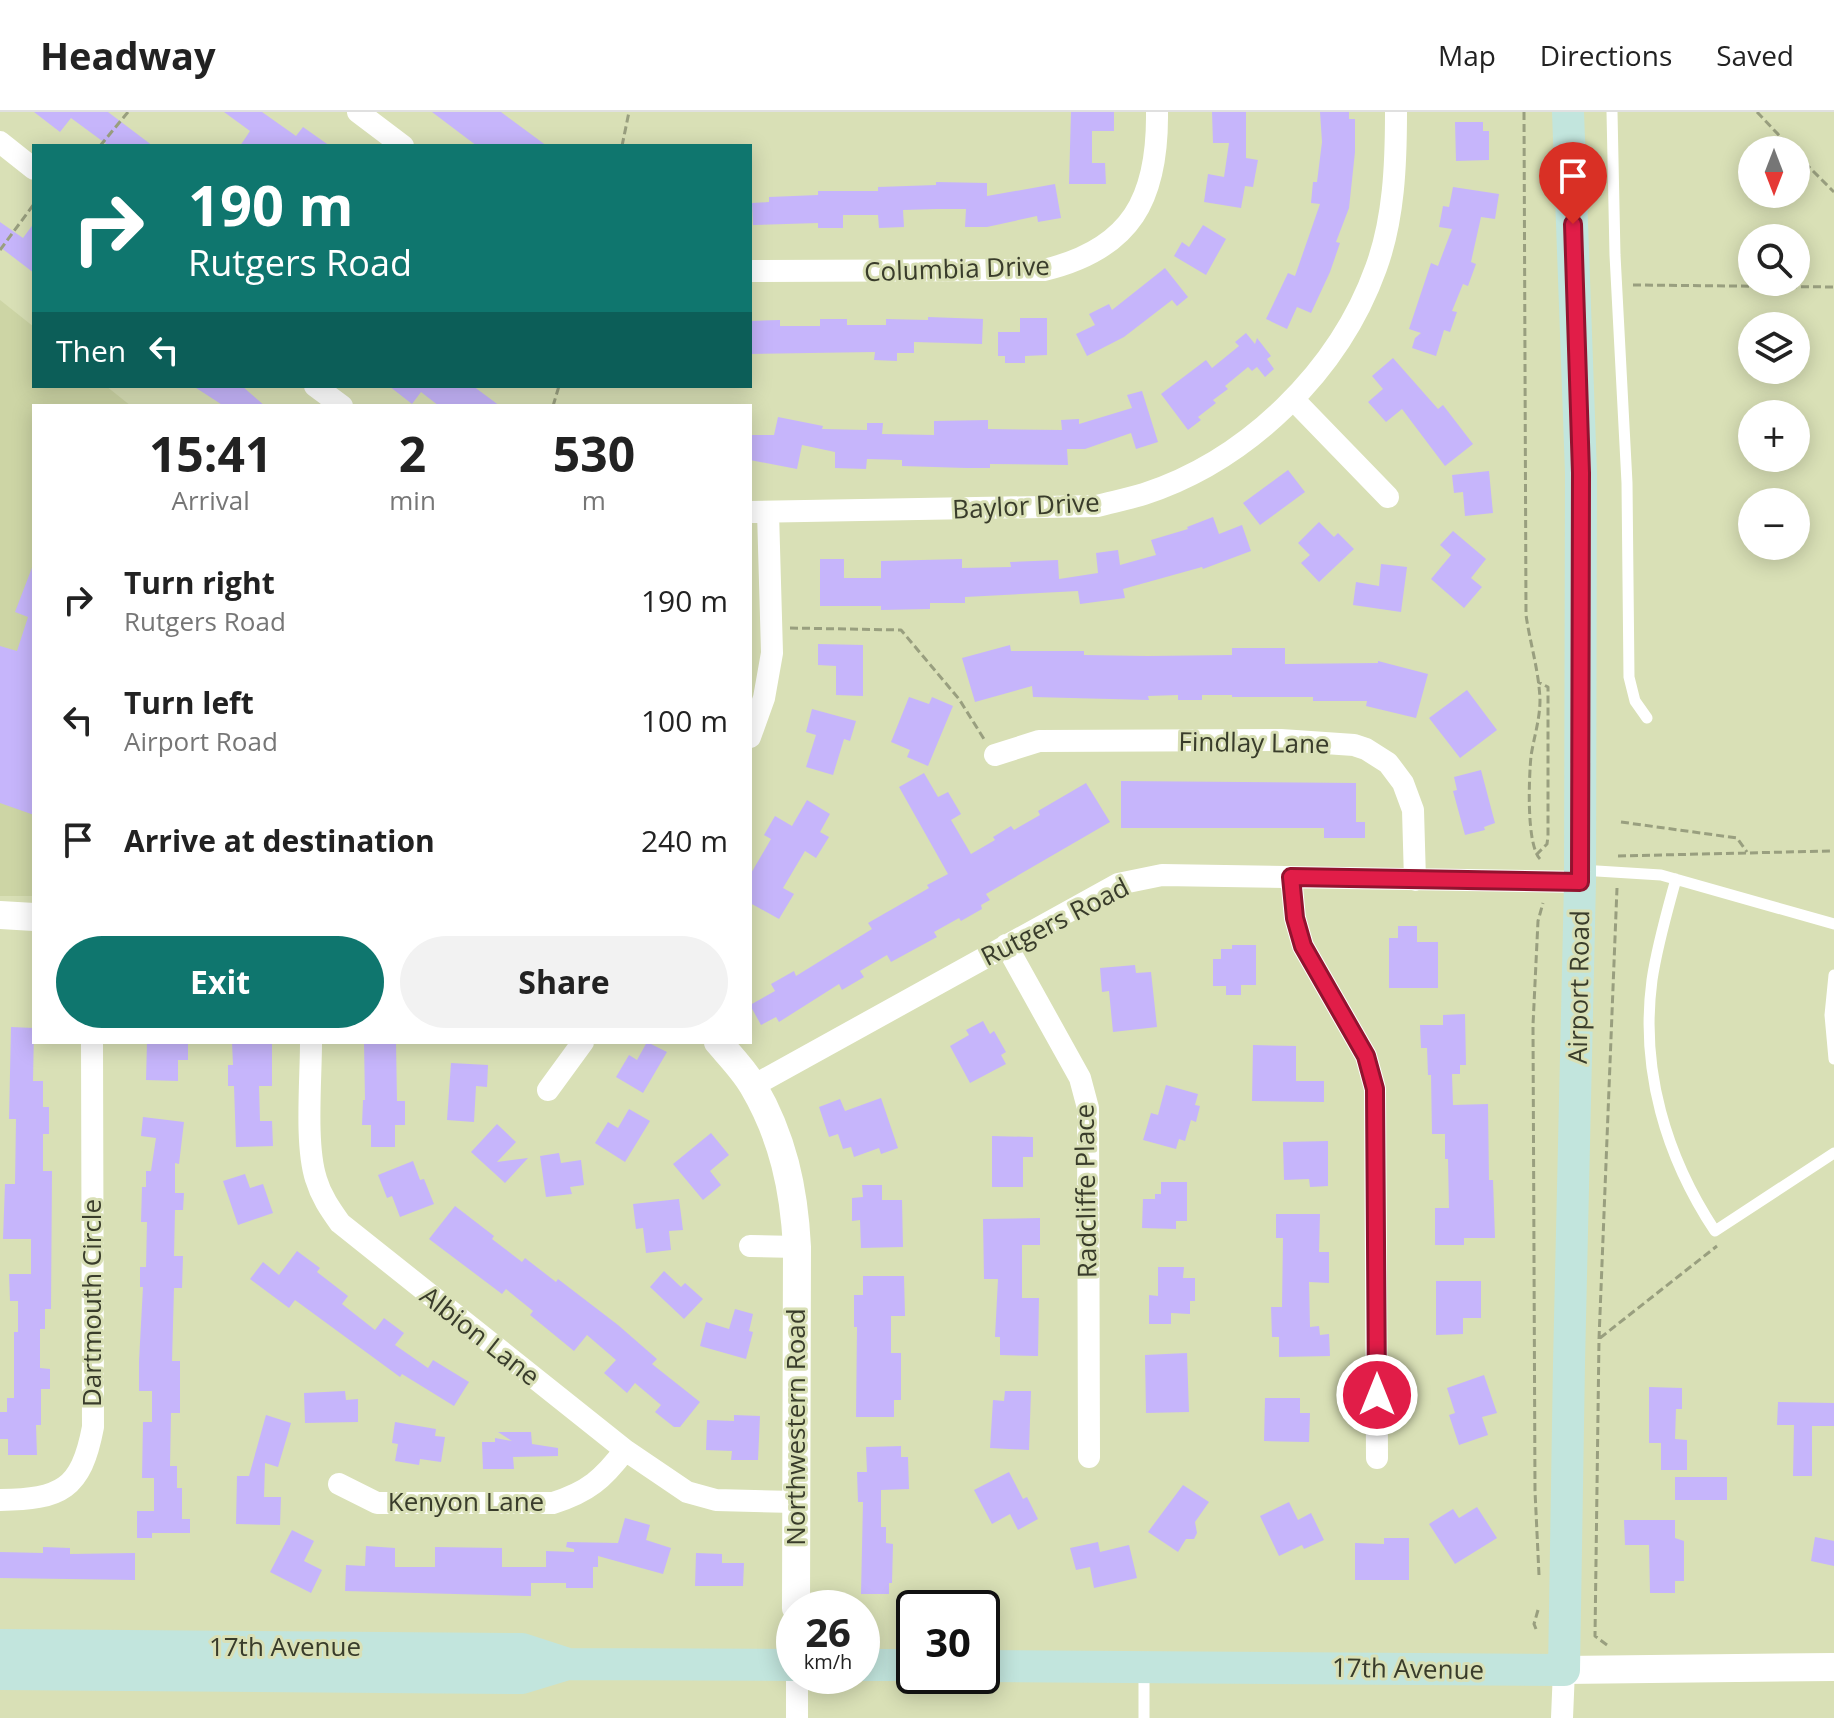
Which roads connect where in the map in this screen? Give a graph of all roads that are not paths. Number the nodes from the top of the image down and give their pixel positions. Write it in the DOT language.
graph roads {
  1 [pos="358,112"];
  2 [pos="1157,112"];
  3 [pos="1396,112"];
  4 [pos="1568,112"];
  5 [pos="1612,112"];
  6 [pos="0,142"];
  7 [pos="400,144"];
  8 [pos="32,167"];
  9 [pos="752,271"];
  10 [pos="318,388"];
  11 [pos="1293,399"];
  12 [pos="339,404"];
  13 [pos="1388,497"];
  14 [pos="759,512"];
  15 [pos="1647,718"];
  16 [pos="752,731"];
  17 [pos="995,755"];
  18 [pos="1580,876"];
  19 [pos="1291,877"];
  20 [pos="1676,879"];
  21 [pos="1415,880"];
  22 [pos="0,915"];
  23 [pos="32,917"];
  24 [pos="1834,924"];
  25 [pos="1006,945"];
  26 [pos="1834,975"];
  27 [pos="92,1044"];
  28 [pos="311,1044"];
  29 [pos="582,1044"];
  30 [pos="720,1044"];
  31 [pos="1834,1059"];
  32 [pos="753,1086"];
  33 [pos="548,1090"];
  34 [pos="1834,1153"];
  35 [pos="750,1246"];
  36 [pos="797,1247"];
  37 [pos="625,1450"];
  38 [pos="1089,1457"];
  39 [pos="1377,1458"];
  40 [pos="339,1484"];
  41 [pos="0,1500"];
  42 [pos="795,1502"];
  43 [pos="796,1590"];
  44 [pos="0,1645"];
  45 [pos="568,1664"];
  46 [pos="776,1665"];
  47 [pos="1000,1666"];
  48 [pos="1144,1667"];
  49 [pos="1834,1667"];
  50 [pos="1564,1670"];
  51 [pos="0,1674"];
  52 [pos="797,1694"];
  53 [pos="797,1718"];
  54 [pos="1144,1718"];
  55 [pos="1562,1718"];
  1 -- 7 [label="street"];
  2 -- 9 [label="street, Columbia Drive"];
  3 -- 11 [label="street, Baylor Drive"];
  4 -- 18 [label="main road, Airport Road"];
  5 -- 15 [label="lane"];
  6 -- 8 [label="street"];
  10 -- 12 [label="street"];
  11 -- 13 [label="street"];
  11 -- 14 [label="street, Baylor Drive"];
  14 -- 16 [label="street"];
  17 -- 21 [label="street, Findlay Lane"];
  18 -- 20 [label="lane"];
  18 -- 21 [label="street, Rutgers Road"];
  18 -- 50 [label="main road, Airport Road"];
  19 -- 21 [label="street, Rutgers Road"];
  19 -- 25 [label="street, Rutgers Road"];
  19 -- 39 [label="street"];
  20 -- 24 [label="lane"];
  20 -- 34 [label="lane"];
  22 -- 23 [label="street"];
  25 -- 32 [label="street, Rutgers Road"];
  25 -- 38 [label="street, Radcliffe Place"];
  26 -- 31 [label="lane"];
  27 -- 41 [label="street, Dartmouth Circle"];
  28 -- 37 [label="street, Albion Lane"];
  29 -- 33 [label="street"];
  30 -- 32 [label="street, Northwestern Road"];
  32 -- 36 [label="street, Northwestern Road"];
  35 -- 36 [label="street"];
  36 -- 42 [label="street, Northwestern Road"];
  37 -- 40 [label="street, Kenyon Lane"];
  37 -- 42 [label="street, Albion Lane"];
  42 -- 43 [label="street, Northwestern Road"];
  44 -- 45 [label="main road, 17th Avenue"];
  45 -- 46 [label="main road, 17th Avenue"];
  45 -- 51 [label="main road, 17th Avenue"];
  47 -- 48 [label="main road, 17th Avenue"];
  48 -- 50 [label="main road, 17th Avenue"];
  48 -- 54 [label="lane"];
  49 -- 50 [label="street, 17th Avenue"];
  50 -- 55 [label="street"];
  52 -- 53 [label="street"];
}
